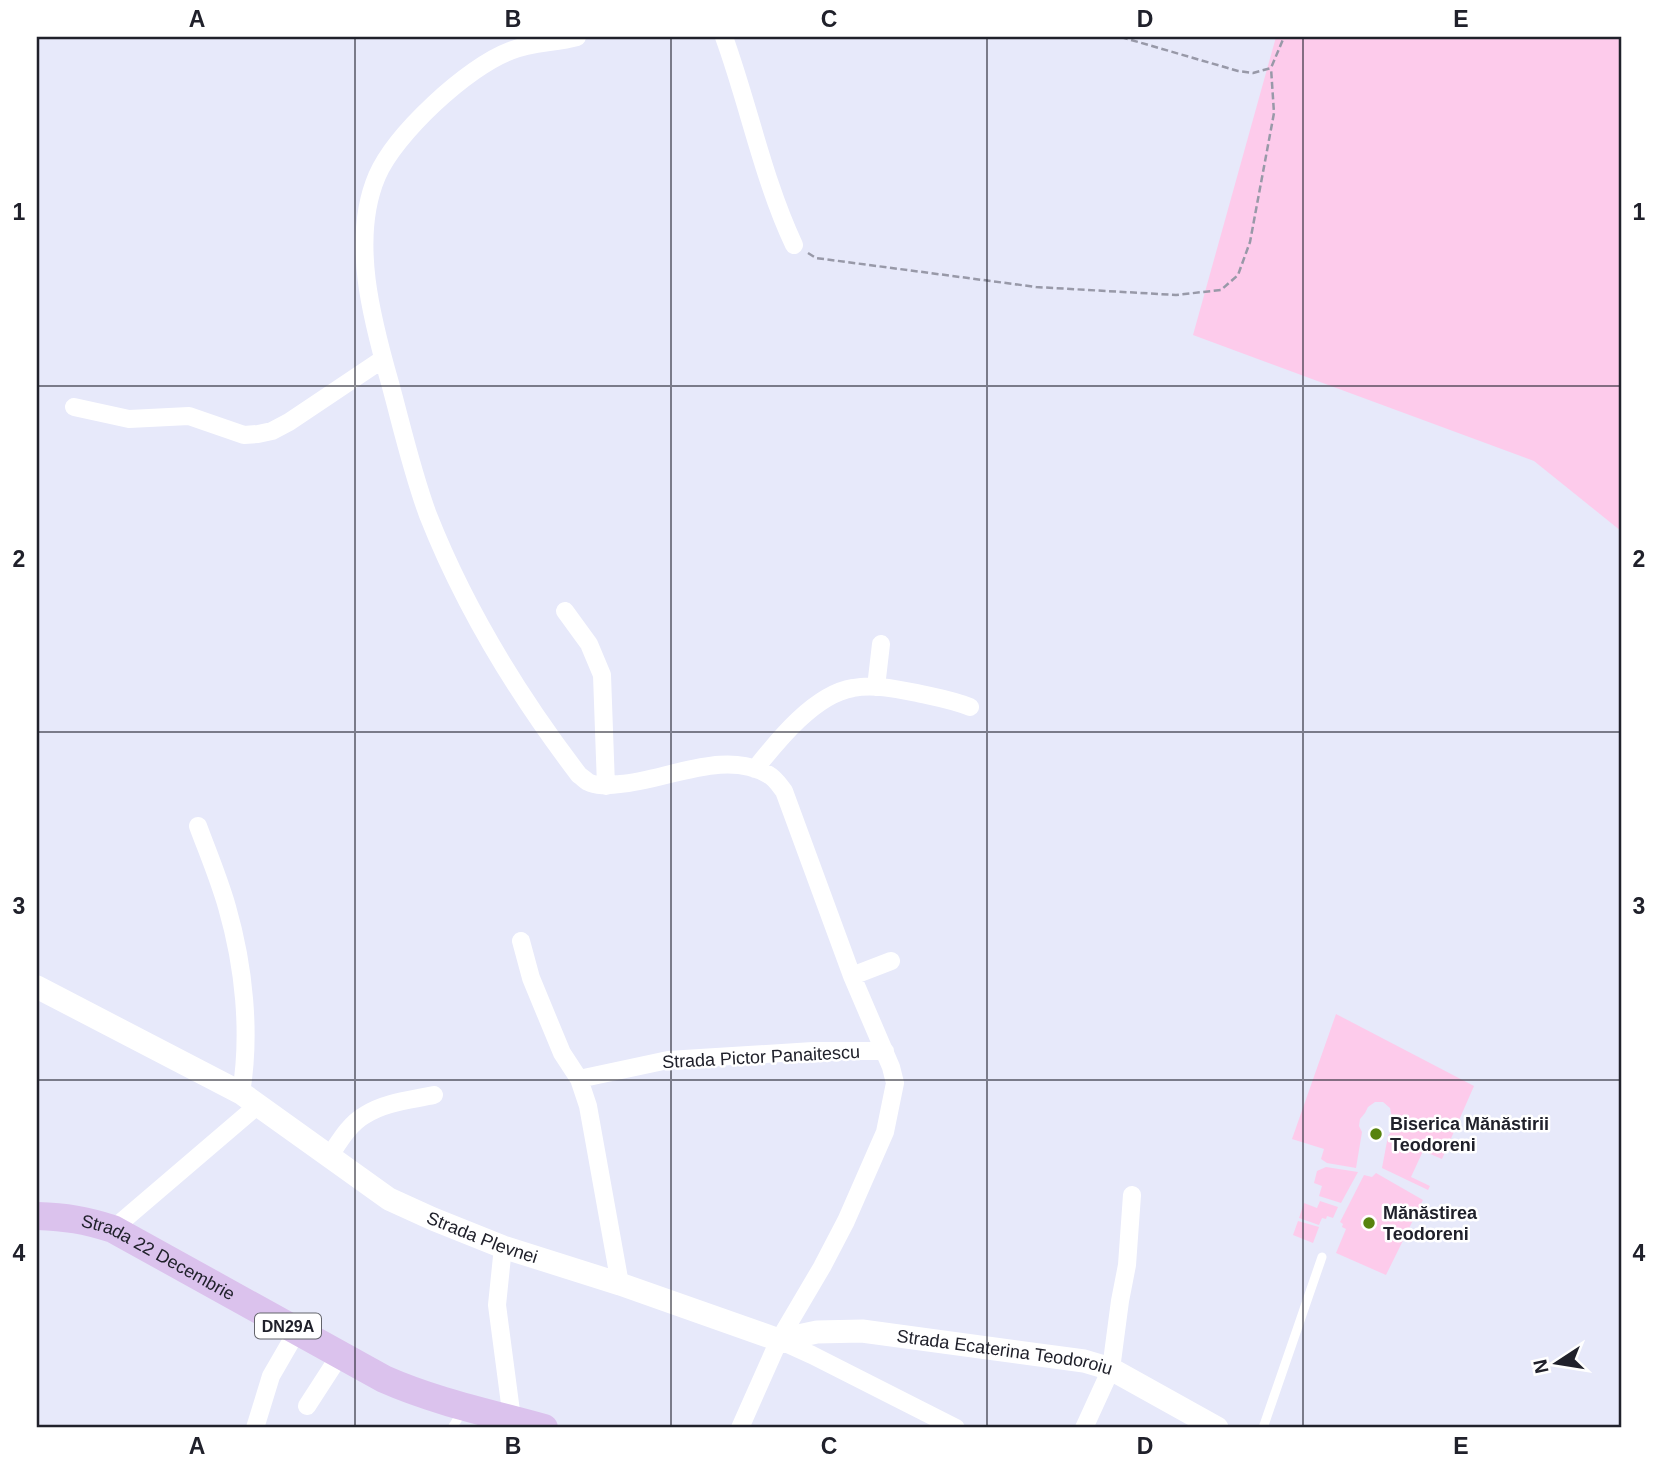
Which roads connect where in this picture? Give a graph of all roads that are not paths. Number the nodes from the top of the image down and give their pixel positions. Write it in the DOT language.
graph roads {
  1 [pos="577,37"];
  2 [pos="724,37"];
  3 [pos="794,245"];
  4 [pos="383,359"];
  5 [pos="74,407"];
  6 [pos="565,611"];
  7 [pos="881,644"];
  8 [pos="876,687"];
  9 [pos="970,707"];
  10 [pos="755,769"];
  11 [pos="606,786"];
  12 [pos="198,826"];
  13 [pos="521,940"];
  14 [pos="891,961"];
  15 [pos="852,976"];
  16 [pos="37,987"];
  17 [pos="885,1051"];
  18 [pos="579,1079"];
  19 [pos="434,1096"];
  20 [pos="250,1099"];
  21 [pos="329,1157"];
  22 [pos="1132,1195"];
  23 [pos="37,1216"];
  24 [pos="113,1229"];
  25 [pos="503,1247"];
  26 [pos="1322,1256"];
  27 [pos="620,1284"];
  28 [pos="297,1331"];
  29 [pos="779,1340"];
  30 [pos="340,1355"];
  31 [pos="1111,1369"];
  32 [pos="307,1406"];
  33 [pos="458,1418"];
  34 [pos="512,1419"];
  35 [pos="255,1428"];
  36 [pos="544,1428"];
  37 [pos="740,1428"];
  38 [pos="956,1428"];
  39 [pos="1084,1428"];
  40 [pos="1217,1428"];
  41 [pos="1263,1428"];
  1 -- 4 [label="street"];
  2 -- 3 [label="street"];
  4 -- 5 [label="street"];
  4 -- 11 [label="street"];
  6 -- 11 [label="street"];
  7 -- 8 [label="street"];
  8 -- 9 [label="street"];
  8 -- 10 [label="street"];
  10 -- 11 [label="street"];
  10 -- 15 [label="street"];
  12 -- 20 [label="street"];
  13 -- 18 [label="street"];
  14 -- 15 [label="street"];
  15 -- 17 [label="street"];
  16 -- 20 [label="street, Strada Plevnei"];
  17 -- 18 [label="street, Strada Pictor Panaitescu"];
  17 -- 29 [label="street"];
  18 -- 27 [label="street"];
  19 -- 21 [label="street"];
  20 -- 21 [label="street, Strada Plevnei"];
  20 -- 24 [label="street"];
  21 -- 25 [label="street, Strada Plevnei"];
  22 -- 31 [label="street"];
  23 -- 24 [label="main road, Strada 22 Decembrie / DN29A"];
  24 -- 28 [label="main road, Strada 22 Decembrie / DN29A"];
  25 -- 27 [label="street, Strada Plevnei"];
  25 -- 34 [label="street"];
  26 -- 41 [label="lane"];
  27 -- 29 [label="street, Strada Plevnei"];
  28 -- 30 [label="main road, Strada 22 Decembrie / DN29A"];
  28 -- 35 [label="street"];
  29 -- 31 [label="street, Strada Ecaterina Teodoroiu"];
  29 -- 37 [label="street"];
  29 -- 38 [label="street, Strada Plevnei"];
  30 -- 32 [label="street"];
  30 -- 33 [label="main road, Strada 22 Decembrie / DN29A"];
  31 -- 39 [label="street"];
  31 -- 40 [label="street, Strada Ecaterina Teodoroiu"];
  33 -- 34 [label="main road, Strada 22 Decembrie / DN29A"];
  34 -- 36 [label="main road, Strada 22 Decembrie / DN29A"];
}
